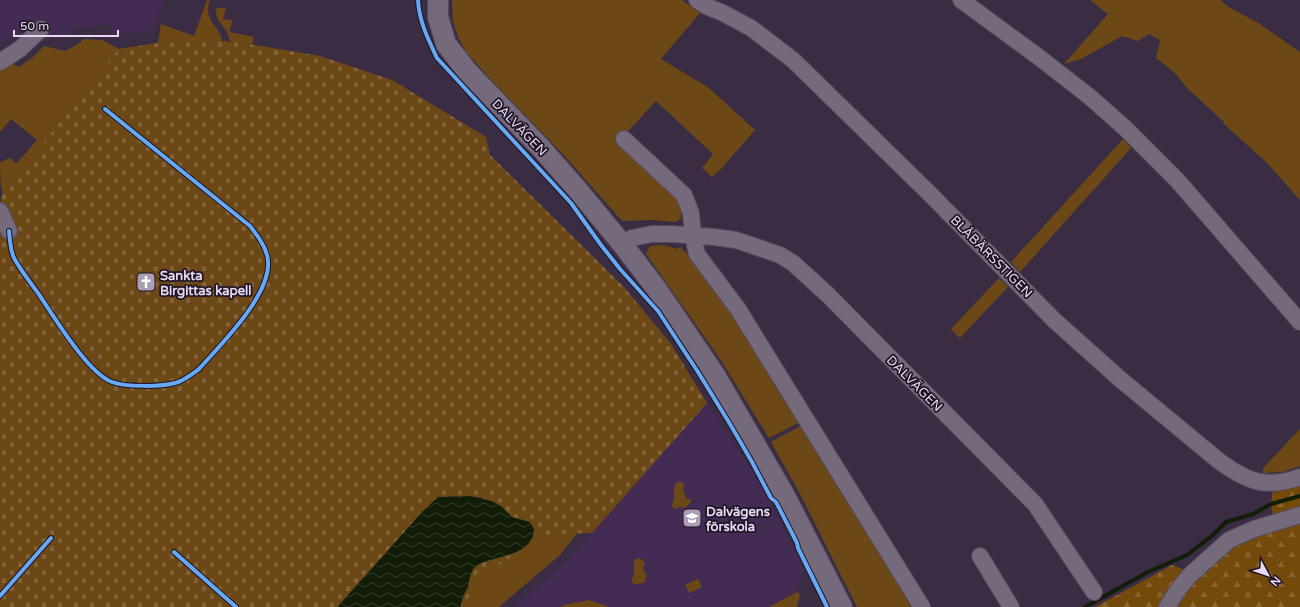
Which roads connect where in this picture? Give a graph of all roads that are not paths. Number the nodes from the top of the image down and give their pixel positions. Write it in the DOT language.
graph roads {
  1 [pos="438,0"];
  2 [pos="697,0"];
  3 [pos="961,0"];
  4 [pos="41,29"];
  5 [pos="0,62"];
  6 [pos="624,139"];
  7 [pos="0,211"];
  8 [pos="9,231"];
  9 [pos="693,236"];
  10 [pos="623,245"];
  11 [pos="1300,322"];
  12 [pos="1300,477"];
  13 [pos="1300,515"];
  14 [pos="980,556"];
  15 [pos="1094,592"];
  16 [pos="842,607"];
  17 [pos="922,607"];
  18 [pos="1011,607"];
  19 [pos="1167,607"];
  1 -- 10 [label="street, DALVÄGEN"];
  2 -- 12 [label="street, BLÅBÄRSSTIGEN"];
  3 -- 11 [label="street"];
  4 -- 5 [label="street"];
  6 -- 9 [label="street"];
  7 -- 8 [label="street"];
  9 -- 10 [label="street, DALVÄGEN"];
  9 -- 15 [label="street, DALVÄGEN"];
  9 -- 17 [label="street"];
  10 -- 16 [label="street, DALVÄGEN"];
  13 -- 19 [label="street"];
  14 -- 18 [label="street"];
}
